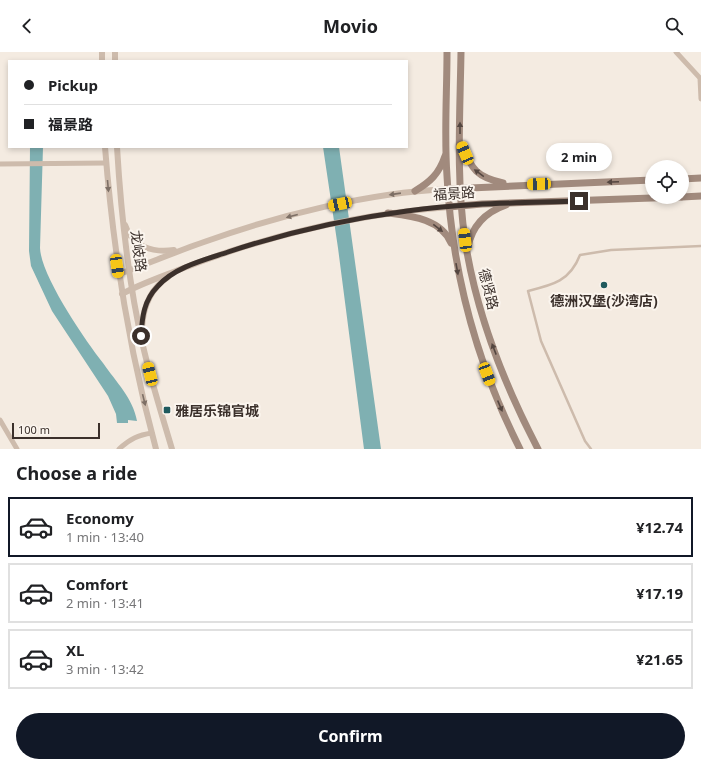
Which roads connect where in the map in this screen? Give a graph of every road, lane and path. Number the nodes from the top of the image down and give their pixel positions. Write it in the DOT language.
graph roads {
  1 [pos="447,52"];
  2 [pos="461,52"];
  3 [pos="676,52"];
  4 [pos="701,99"];
  5 [pos="460,142"];
  6 [pos="105,148"];
  7 [pos="117,148"];
  8 [pos="447,150"];
  9 [pos="106,163"];
  10 [pos="0,164"];
  11 [pos="701,178"];
  12 [pos="689,179"];
  13 [pos="645,180"];
  14 [pos="513,185"];
  15 [pos="461,188"];
  16 [pos="447,189"];
  17 [pos="414,191"];
  18 [pos="701,196"];
  19 [pos="689,197"];
  20 [pos="645,198"];
  21 [pos="513,203"];
  22 [pos="462,206"];
  23 [pos="449,207"];
  24 [pos="122,213"];
  25 [pos="388,214"];
  26 [pos="701,246"];
  27 [pos="191,247"];
  28 [pos="453,249"];
  29 [pos="467,251"];
  30 [pos="129,270"];
  31 [pos="177,271"];
  32 [pos="118,274"];
  33 [pos="132,288"];
  34 [pos="122,294"];
  35 [pos="141,336"];
  36 [pos="0,420"];
  37 [pos="152,433"];
  38 [pos="17,449"];
  39 [pos="119,449"];
  40 [pos="156,449"];
  41 [pos="172,449"];
  42 [pos="520,449"];
  43 [pos="538,449"];
  44 [pos="591,449"];
  1 -- 8 [label="main road, 德贤路"];
  5 -- 2 [label="main road, 德贤路, one-way"];
  3 -- 4 [label="street"];
  14 -- 5 [label="main road, one-way"];
  5 -- 15 [label="main road, 德贤路"];
  6 -- 9 [label="street, 龙岐路"];
  7 -- 24 [label="street, 龙岐路"];
  8 -- 16 [label="main road, 德贤路"];
  8 -- 17 [label="main road"];
  9 -- 10 [label="street"];
  9 -- 32 [label="street, 龙岐路, one-way"];
  11 -- 12 [label="main road"];
  13 -- 14 [label="main road, 福景路, one-way"];
  14 -- 15 [label="main road, 福景路"];
  15 -- 16 [label="main road, 福景路"];
  15 -- 22 [label="main road, 德贤路"];
  16 -- 17 [label="street, 福景路"];
  16 -- 23 [label="main road, 德贤路"];
  17 -- 27 [label="street, 福景路, one-way"];
  18 -- 19 [label="main road, 福景路"];
  20 -- 21 [label="main road, 福景路"];
  21 -- 22 [label="main road, 福景路"];
  21 -- 29 [label="main road"];
  22 -- 23 [label="main road, 福景路"];
  22 -- 29 [label="main road, 德贤路"];
  23 -- 25 [label="street, 福景路"];
  23 -- 28 [label="main road, 德贤路"];
  24 -- 27 [label="street"];
  24 -- 30 [label="street, 龙岐路"];
  25 -- 28 [label="main road, one-way"];
  25 -- 31 [label="street, 福景路"];
  26 -- 44 [label="lane"];
  27 -- 30 [label="street, 福景路"];
  28 -- 42 [label="main road, 德贤路, one-way"];
  43 -- 29 [label="main road, 德贤路, one-way"];
  30 -- 32 [label="street, 福景路"];
  30 -- 33 [label="street, 龙岐路"];
  31 -- 33 [label="street, 福景路"];
  31 -- 35 [label="street"];
  32 -- 34 [label="street, 龙岐路"];
  33 -- 34 [label="street, 福景路"];
  33 -- 35 [label="street, 龙岐路"];
  34 -- 37 [label="street, 龙岐路, one-way"];
  35 -- 41 [label="street, 龙岐路"];
  36 -- 38 [label="street"];
  37 -- 39 [label="street"];
  37 -- 40 [label="street, 龙岐路"];
}
